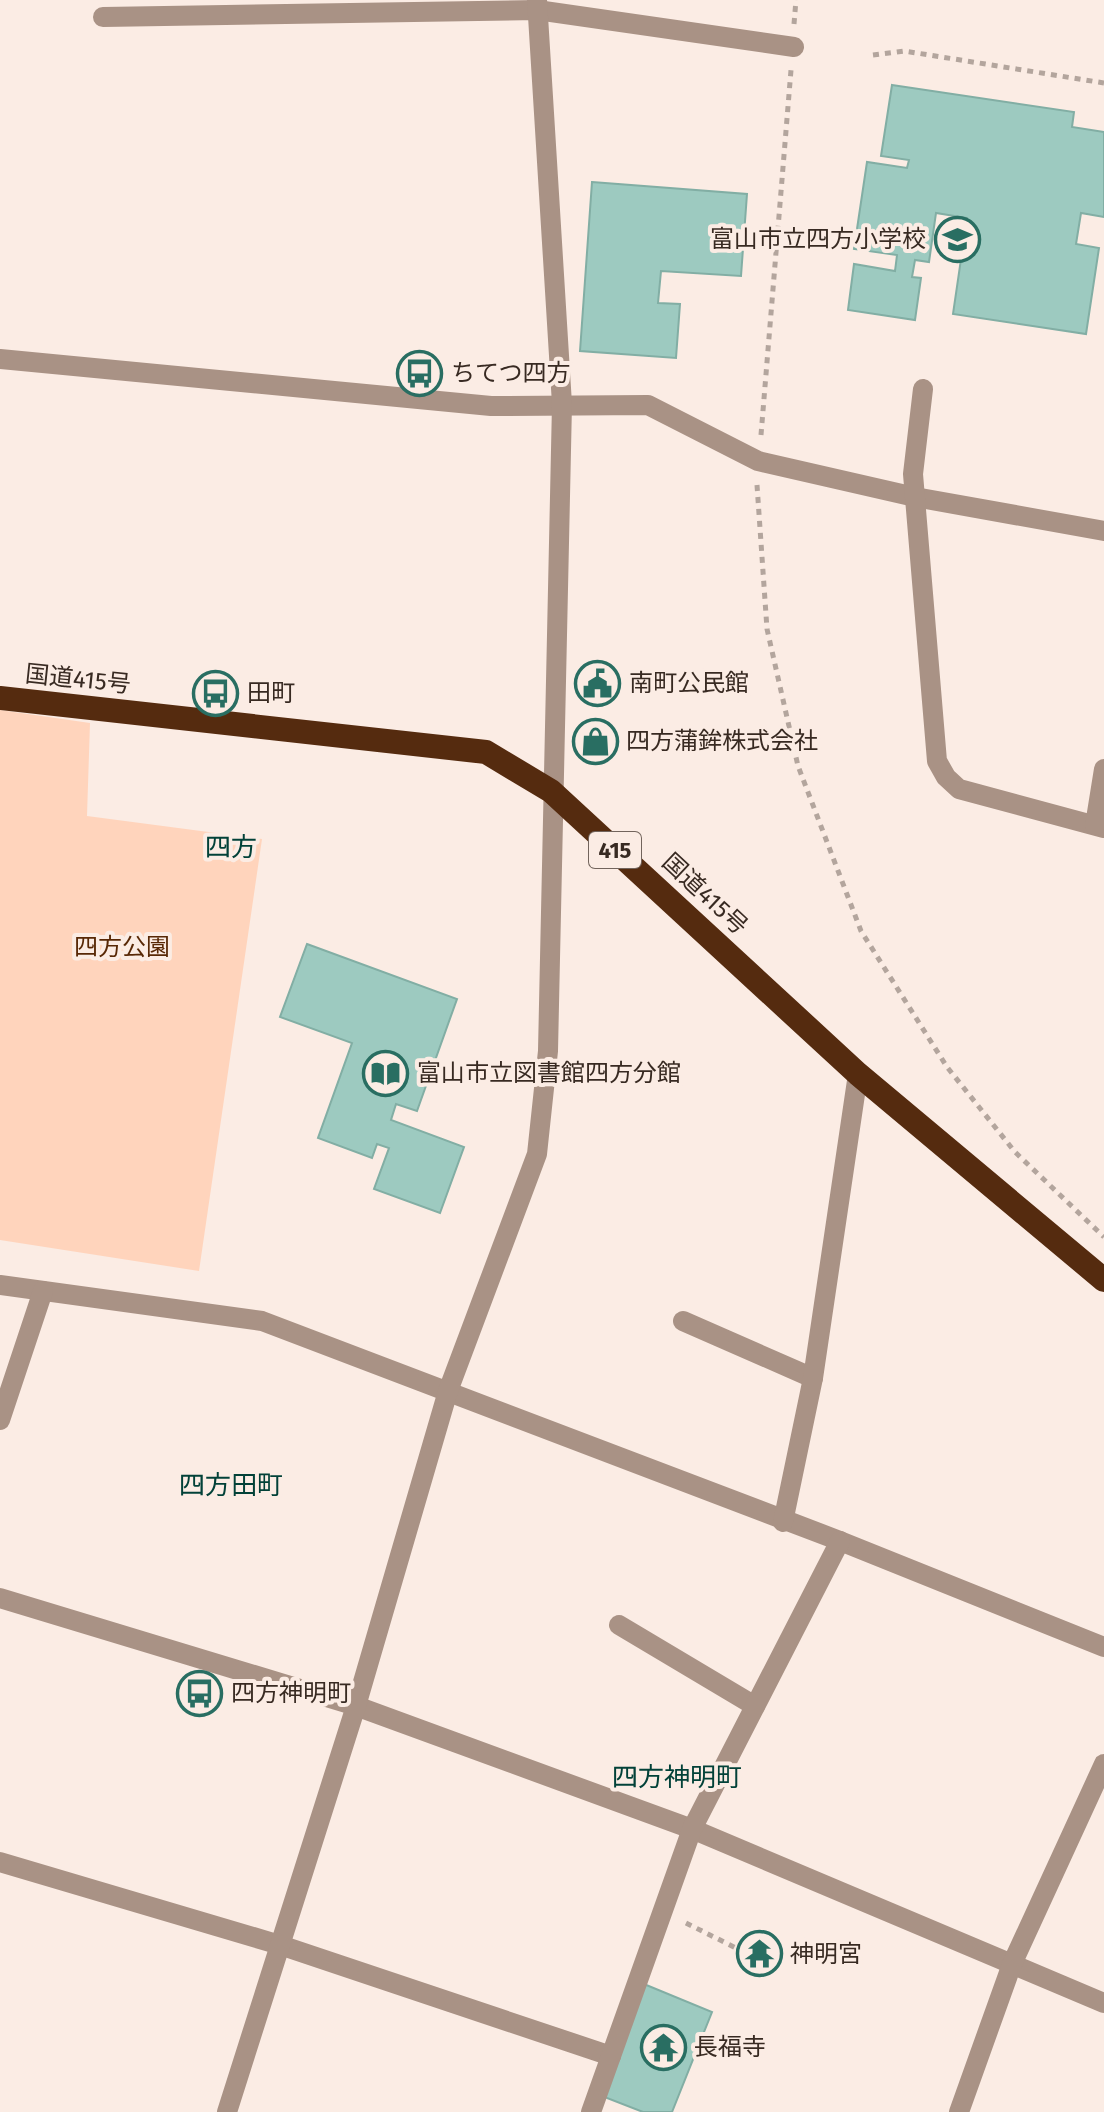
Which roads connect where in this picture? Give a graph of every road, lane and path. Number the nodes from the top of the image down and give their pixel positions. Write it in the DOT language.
graph roads {
  1 [pos="796,0"];
  2 [pos="537,5"];
  3 [pos="103,17"];
  4 [pos="794,22"];
  5 [pos="794,47"];
  6 [pos="873,55"];
  7 [pos="791,74"];
  8 [pos="1104,83"];
  9 [pos="0,359"];
  10 [pos="923,389"];
  11 [pos="562,404"];
  12 [pos="760,443"];
  13 [pos="757,477"];
  14 [pos="915,497"];
  15 [pos="1104,531"];
  16 [pos="0,698"];
  17 [pos="1104,769"];
  18 [pos="551,791"];
  19 [pos="1099,827"];
  20 [pos="858,1074"];
  21 [pos="1104,1237"];
  22 [pos="1104,1280"];
  23 [pos="0,1285"];
  24 [pos="43,1291"];
  25 [pos="683,1321"];
  26 [pos="813,1378"];
  27 [pos="448,1391"];
  28 [pos="0,1420"];
  29 [pos="783,1522"];
  30 [pos="840,1541"];
  31 [pos="0,1598"];
  32 [pos="619,1625"];
  33 [pos="1104,1647"];
  34 [pos="356,1706"];
  35 [pos="755,1706"];
  36 [pos="1104,1764"];
  37 [pos="692,1829"];
  38 [pos="0,1862"];
  39 [pos="663,1912"];
  40 [pos="280,1945"];
  41 [pos="742,1951"];
  42 [pos="1012,1964"];
  43 [pos="1104,2003"];
  44 [pos="611,2056"];
  45 [pos="227,2112"];
  46 [pos="591,2112"];
  47 [pos="959,2112"];
  1 -- 4 [label="path"];
  2 -- 3 [label="street"];
  2 -- 5 [label="street"];
  2 -- 11 [label="street"];
  6 -- 8 [label="path"];
  7 -- 12 [label="path"];
  9 -- 11 [label="street"];
  10 -- 14 [label="street"];
  11 -- 14 [label="street"];
  11 -- 18 [label="street"];
  13 -- 21 [label="path"];
  14 -- 15 [label="street"];
  14 -- 19 [label="street"];
  16 -- 18 [label="highway, 国道415号 / 415"];
  17 -- 19 [label="street"];
  18 -- 20 [label="highway, 国道415号 / 415"];
  18 -- 27 [label="street"];
  20 -- 22 [label="highway, 国道415号 / 415"];
  20 -- 26 [label="street"];
  23 -- 24 [label="street"];
  24 -- 27 [label="street"];
  24 -- 28 [label="street"];
  25 -- 26 [label="street"];
  26 -- 29 [label="street"];
  27 -- 29 [label="street"];
  27 -- 34 [label="street"];
  29 -- 30 [label="street"];
  30 -- 33 [label="street"];
  30 -- 35 [label="street"];
  31 -- 34 [label="street"];
  32 -- 35 [label="street"];
  34 -- 37 [label="street"];
  34 -- 40 [label="street"];
  35 -- 37 [label="street"];
  36 -- 42 [label="street"];
  37 -- 39 [label="street"];
  37 -- 42 [label="street"];
  38 -- 40 [label="street"];
  39 -- 41 [label="path"];
  39 -- 44 [label="street"];
  40 -- 44 [label="street"];
  40 -- 45 [label="street"];
  42 -- 43 [label="street"];
  42 -- 47 [label="street"];
  44 -- 46 [label="street"];
}
